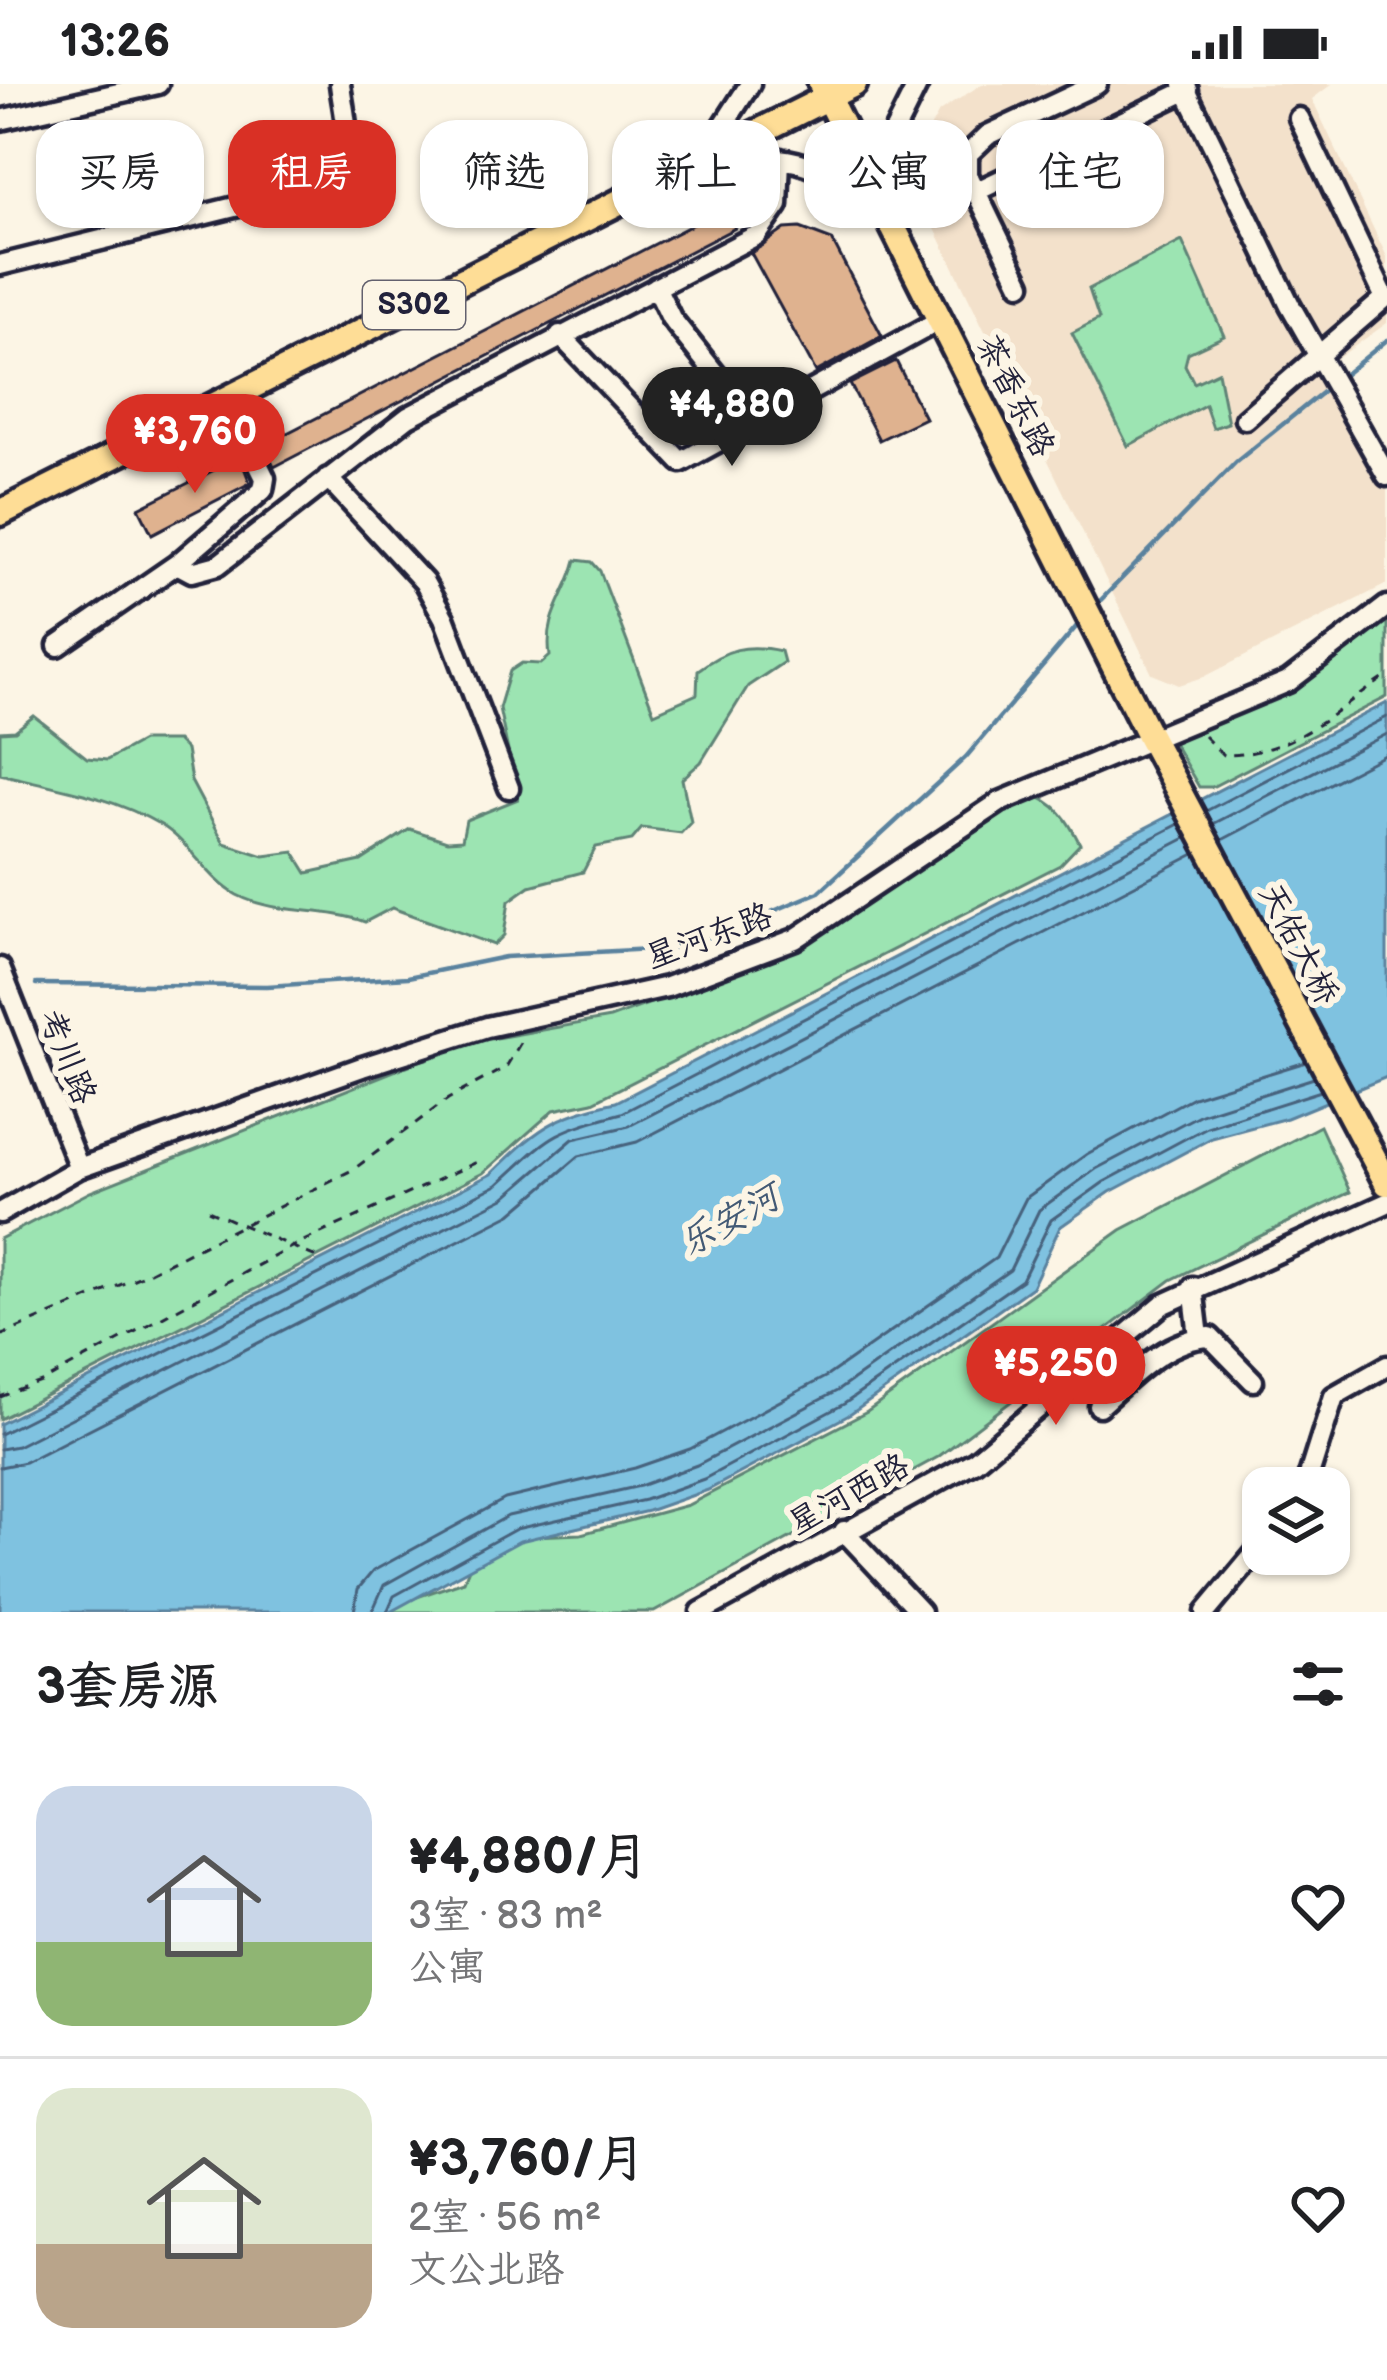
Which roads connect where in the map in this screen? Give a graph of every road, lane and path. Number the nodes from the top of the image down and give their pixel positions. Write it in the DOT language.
graph roads {
  1 [pos="158,84"];
  2 [pos="340,84"];
  3 [pos="750,84"];
  4 [pos="854,84"];
  5 [pos="918,84"];
  6 [pos="1097,84"];
  7 [pos="1186,87"];
  8 [pos="104,90"];
  9 [pos="824,90"];
  10 [pos="1053,93"];
  11 [pos="1300,118"];
  12 [pos="0,119"];
  13 [pos="727,120"];
  14 [pos="772,120"];
  15 [pos="839,120"];
  16 [pos="900,120"];
  17 [pos="780,159"];
  18 [pos="804,164"];
  19 [pos="975,192"];
  20 [pos="612,205"];
  21 [pos="764,228"];
  22 [pos="893,228"];
  23 [pos="0,266"];
  24 [pos="1021,284"];
  25 [pos="656,287"];
  26 [pos="940,320"];
  27 [pos="560,335"];
  28 [pos="1324,365"];
  29 [pos="729,391"];
  30 [pos="226,399"];
  31 [pos="1245,418"];
  32 [pos="1387,476"];
  33 [pos="328,478"];
  34 [pos="0,513"];
  35 [pos="177,564"];
  36 [pos="1387,605"];
  37 [pos="58,646"];
  38 [pos="1387,676"];
  39 [pos="1197,718"];
  40 [pos="1150,737"];
  41 [pos="509,788"];
  42 [pos="1,975"];
  43 [pos="529,1018"];
  44 [pos="477,1162"];
  45 [pos="79,1168"];
  46 [pos="1387,1183"];
  47 [pos="1387,1203"];
  48 [pos="208,1210"];
  49 [pos="0,1213"];
  50 [pos="239,1224"];
  51 [pos="292,1247"];
  52 [pos="316,1256"];
  53 [pos="1192,1288"];
  54 [pos="0,1336"];
  55 [pos="1199,1337"];
  56 [pos="1387,1366"];
  57 [pos="1253,1381"];
  58 [pos="0,1397"];
  59 [pos="1099,1406"];
  60 [pos="1311,1467"];
  61 [pos="844,1531"];
  62 [pos="1242,1569"];
  63 [pos="701,1612"];
  64 [pos="920,1612"];
  65 [pos="1206,1612"];
  1 -- 8 [label="street"];
  2 -- 23 [label="street"];
  3 -- 13 [label="street"];
  4 -- 9 [label="main road"];
  5 -- 16 [label="street"];
  6 -- 10 [label="street"];
  7 -- 19 [label="street"];
  7 -- 28 [label="street"];
  8 -- 12 [label="street"];
  9 -- 14 [label="main road, S302"];
  9 -- 15 [label="main road, 茶香东路"];
  10 -- 19 [label="street"];
  11 -- 28 [label="street"];
  17 -- 18 [label="street"];
  19 -- 24 [label="street"];
  20 -- 30 [label="main road, S302"];
  21 -- 25 [label="street"];
  22 -- 26 [label="main road, 茶香东路"];
  25 -- 27 [label="street"];
  25 -- 29 [label="street"];
  26 -- 27 [label="street"];
  26 -- 40 [label="main road, 茶香东路"];
  27 -- 33 [label="street"];
  28 -- 31 [label="street"];
  28 -- 32 [label="street"];
  30 -- 34 [label="main road, S302"];
  30 -- 35 [label="street"];
  33 -- 35 [label="street"];
  33 -- 41 [label="street"];
  35 -- 37 [label="street"];
  36 -- 39 [label="street, 星河东路"];
  38 -- 39 [label="path"];
  39 -- 40 [label="street, 星河东路"];
  40 -- 43 [label="street, 星河东路"];
  40 -- 46 [label="main road, 天佑大桥"];
  42 -- 45 [label="street, 考川路"];
  43 -- 45 [label="street, 星河东路"];
  43 -- 50 [label="path"];
  44 -- 51 [label="path"];
  45 -- 49 [label="street, 星河东路"];
  47 -- 53 [label="street, 星河西路"];
  48 -- 50 [label="path"];
  50 -- 51 [label="path"];
  50 -- 54 [label="path"];
  51 -- 52 [label="path"];
  51 -- 58 [label="path"];
  53 -- 55 [label="street"];
  53 -- 61 [label="street, 星河西路"];
  55 -- 57 [label="street"];
  55 -- 59 [label="street"];
  56 -- 60 [label="street"];
  61 -- 63 [label="street, 星河西路"];
  61 -- 64 [label="street"];
  62 -- 65 [label="street"];
}
